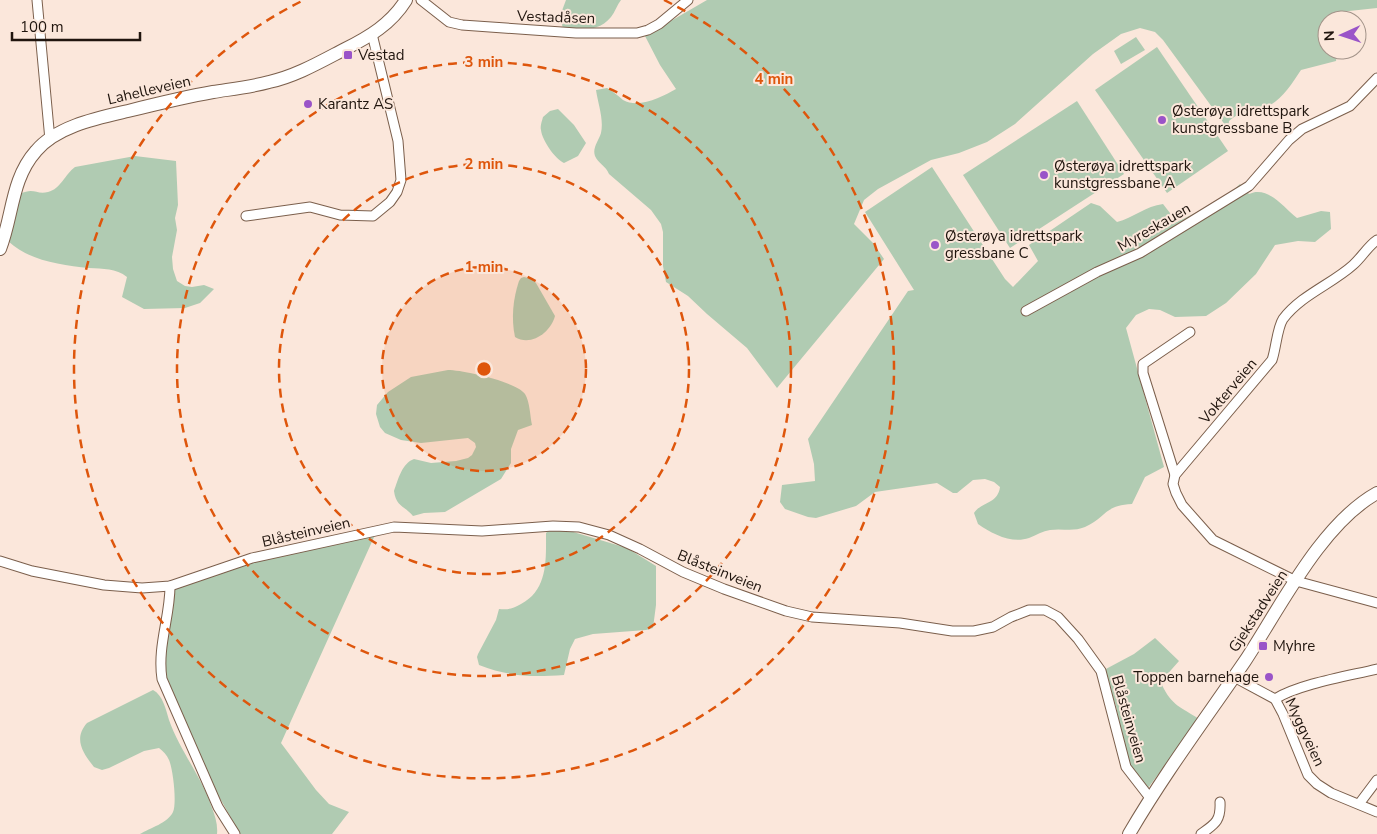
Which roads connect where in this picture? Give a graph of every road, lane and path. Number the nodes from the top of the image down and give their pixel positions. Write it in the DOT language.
graph roads {
  1 [pos="37,0"];
  2 [pos="406,0"];
  3 [pos="421,0"];
  4 [pos="688,0"];
  5 [pos="372,34"];
  6 [pos="1377,78"];
  7 [pos="50,140"];
  8 [pos="246,216"];
  9 [pos="1377,240"];
  10 [pos="0,249"];
  11 [pos="1026,311"];
  12 [pos="1190,332"];
  13 [pos="1175,475"];
  14 [pos="1377,493"];
  15 [pos="0,561"];
  16 [pos="1296,581"];
  17 [pos="170,586"];
  18 [pos="1377,603"];
  19 [pos="1377,668"];
  20 [pos="1234,678"];
  21 [pos="1275,699"];
  22 [pos="1377,780"];
  23 [pos="1150,798"];
  24 [pos="1220,802"];
  25 [pos="1359,804"];
  26 [pos="1377,812"];
  27 [pos="235,834"];
  28 [pos="1129,834"];
  29 [pos="1201,834"];
  1 -- 7 [label="street"];
  2 -- 5 [label="street, Lahelleveien"];
  3 -- 4 [label="street, Vestadåsen"];
  5 -- 7 [label="street, Lahelleveien"];
  5 -- 8 [label="street"];
  6 -- 11 [label="street, Myreskauen"];
  7 -- 10 [label="street, Lahelleveien"];
  9 -- 13 [label="street, Vokterveien"];
  12 -- 13 [label="street"];
  13 -- 16 [label="street"];
  14 -- 16 [label="street, Gjekstadveien"];
  15 -- 17 [label="street, Blåsteinveien"];
  16 -- 18 [label="street"];
  16 -- 20 [label="street, Gjekstadveien"];
  17 -- 23 [label="street, Blåsteinveien"];
  17 -- 27 [label="street"];
  19 -- 21 [label="street"];
  20 -- 21 [label="street, Myggveien"];
  20 -- 23 [label="street, Gjekstadveien"];
  21 -- 25 [label="street, Myggveien"];
  22 -- 25 [label="street"];
  23 -- 28 [label="street, Gjekstadveien"];
  24 -- 29 [label="street"];
  25 -- 26 [label="street, Myggveien"];
}
